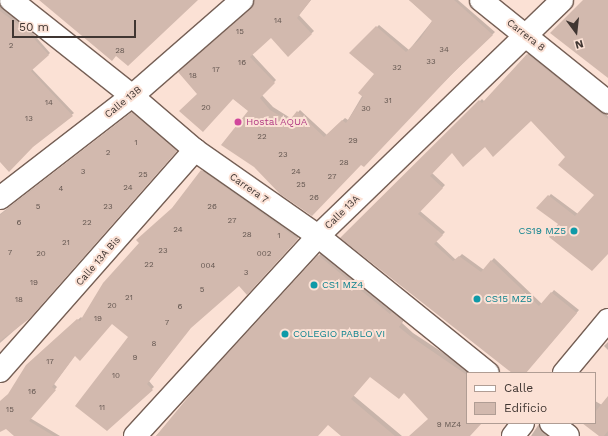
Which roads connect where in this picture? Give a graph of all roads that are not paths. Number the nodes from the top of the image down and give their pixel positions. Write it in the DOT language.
graph roads {
  1 [pos="12,0"];
  2 [pos="242,0"];
  3 [pos="481,0"];
  4 [pos="562,0"];
  5 [pos="527,36"];
  6 [pos="132,96"];
  7 [pos="608,102"];
  8 [pos="195,150"];
  9 [pos="3,191"];
  10 [pos="318,236"];
  11 [pos="608,320"];
  12 [pos="0,371"];
  13 [pos="487,372"];
  14 [pos="565,372"];
  15 [pos="522,424"];
  16 [pos="552,424"];
  17 [pos="135,436"];
  18 [pos="513,436"];
  19 [pos="568,436"];
  1 -- 6 [label="street, Carrera 7"];
  2 -- 6 [label="street, Calle 13B"];
  3 -- 5 [label="street, Carrera 8"];
  4 -- 5 [label="street, Calle 13A"];
  5 -- 7 [label="street, Carrera 8"];
  5 -- 10 [label="street, Calle 13A"];
  6 -- 8 [label="street, Carrera 7"];
  6 -- 9 [label="street, Calle 13B"];
  8 -- 10 [label="street, Carrera 7"];
  8 -- 12 [label="street, Calle 13A Bis"];
  10 -- 13 [label="street, Carrera 7"];
  10 -- 17 [label="street, Calle 13A"];
  11 -- 14 [label="street"];
  15 -- 18 [label="street"];
  16 -- 19 [label="street"];
}
